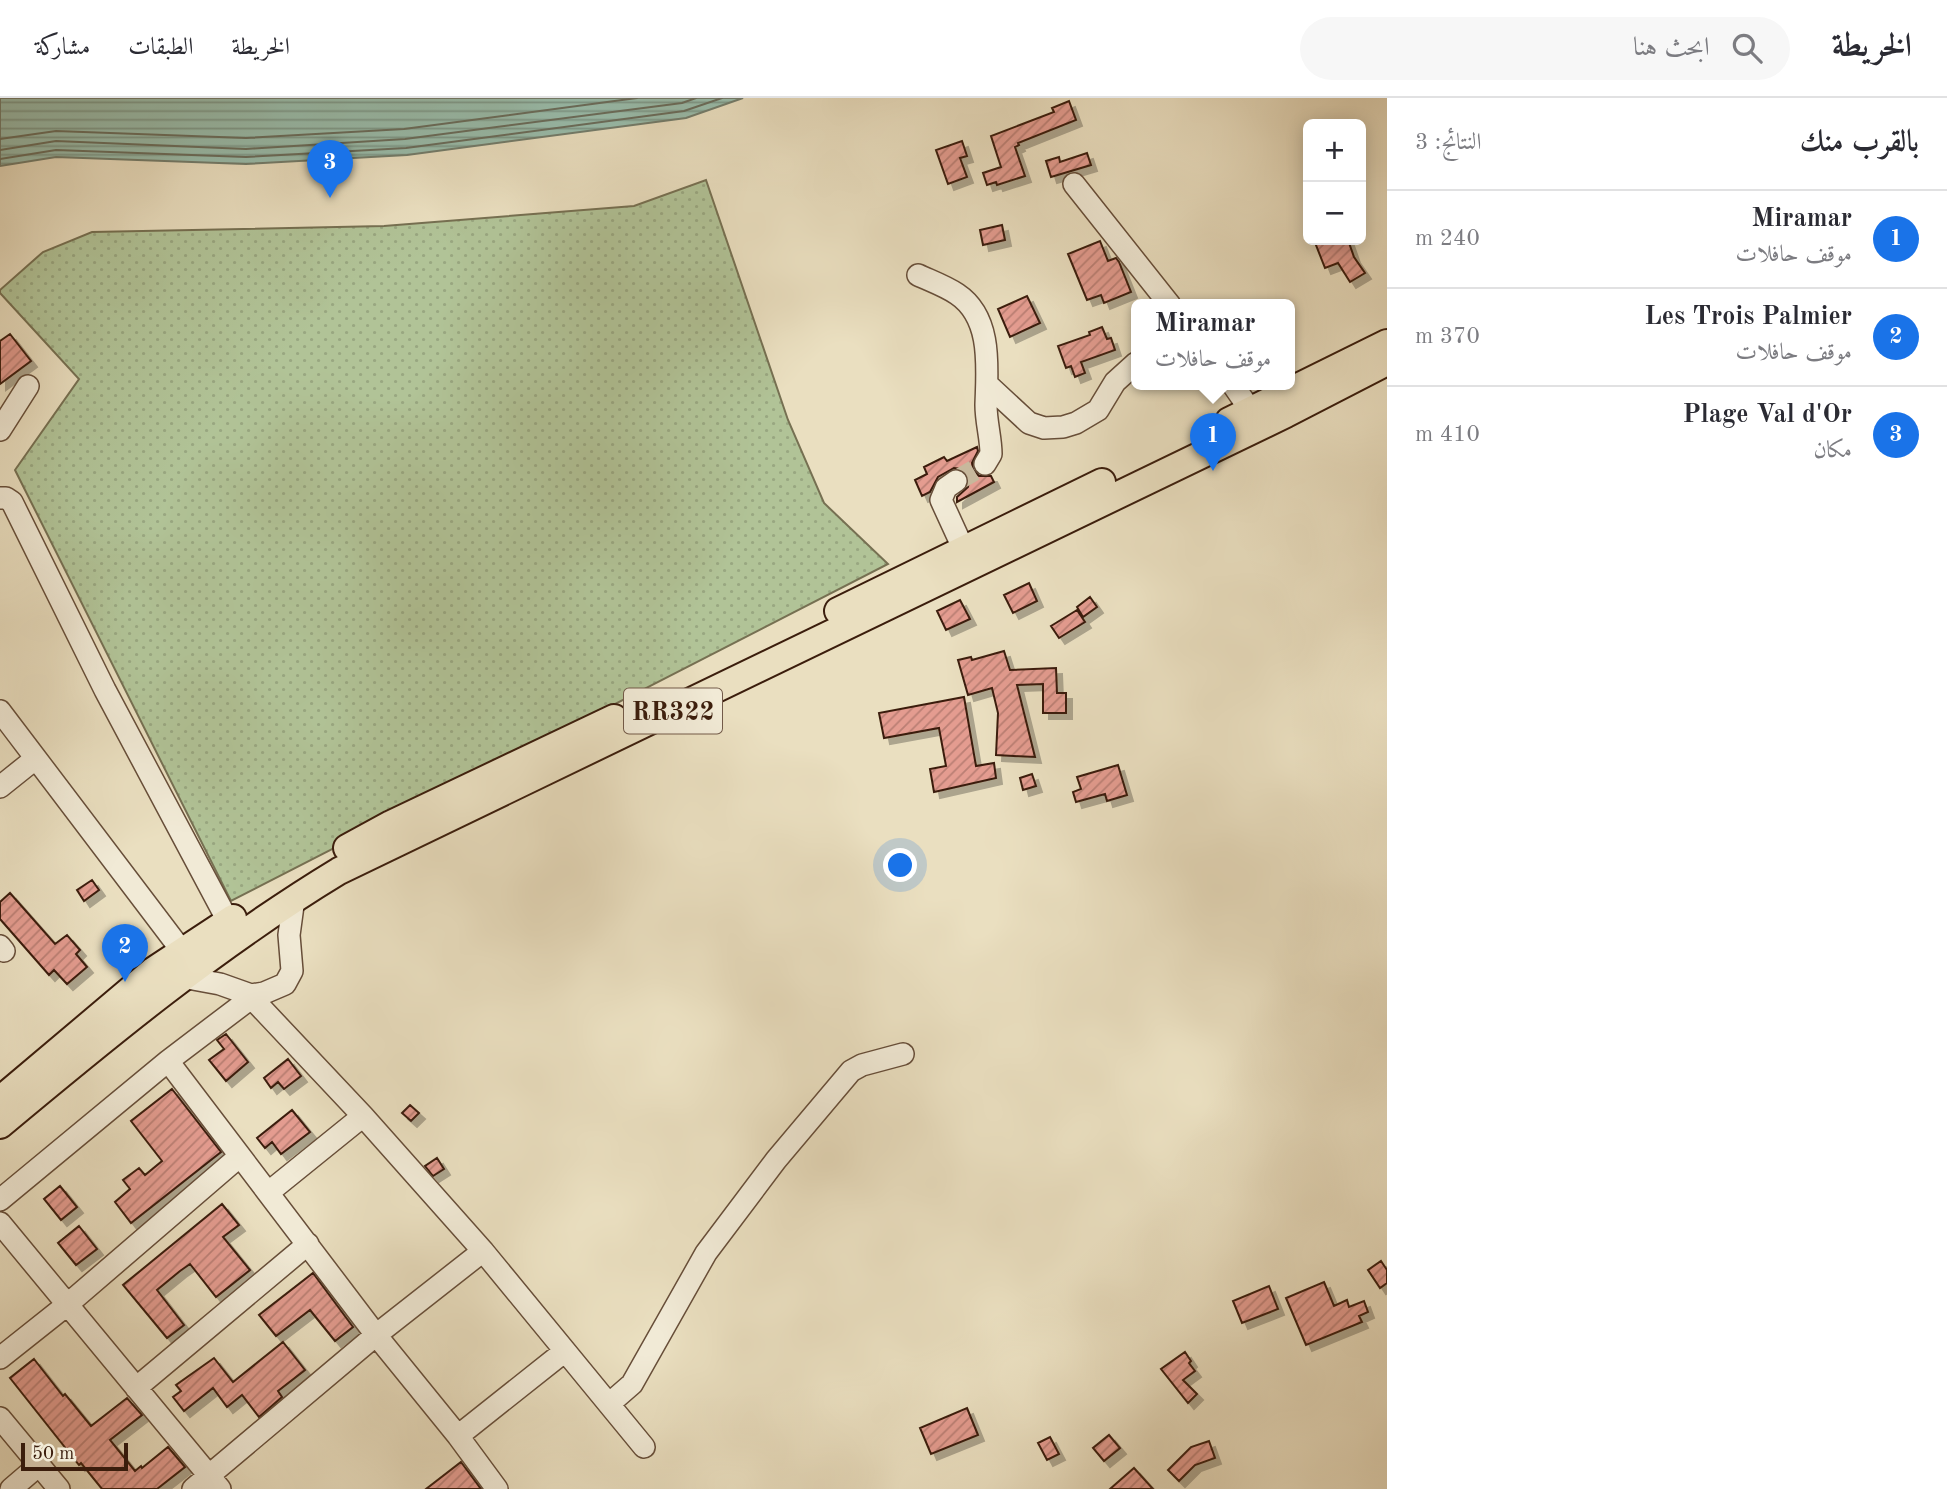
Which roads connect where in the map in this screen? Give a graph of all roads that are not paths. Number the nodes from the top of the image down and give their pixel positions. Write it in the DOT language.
graph roads {
  1 [pos="1074,184"];
  2 [pos="918,275"];
  3 [pos="1165,299"];
  4 [pos="1387,343"];
  5 [pos="1387,362"];
  6 [pos="1131,368"];
  7 [pos="988,385"];
  8 [pos="27,386"];
  9 [pos="1295,389"];
  10 [pos="1236,390"];
  11 [pos="1293,390"];
  12 [pos="1251,411"];
  13 [pos="0,430"];
  14 [pos="985,464"];
  15 [pos="956,481"];
  16 [pos="0,498"];
  17 [pos="963,548"];
  18 [pos="0,711"];
  19 [pos="35,759"];
  20 [pos="0,787"];
  21 [pos="294,898"];
  22 [pos="228,921"];
  23 [pos="182,964"];
  24 [pos="250,996"];
  25 [pos="903,1054"];
  26 [pos="168,1060"];
  27 [pos="0,1100"];
  28 [pos="363,1116"];
  29 [pos="0,1125"];
  30 [pos="240,1156"];
  31 [pos="269,1192"];
  32 [pos="0,1200"];
  33 [pos="0,1223"];
  34 [pos="308,1244"];
  35 [pos="483,1251"];
  36 [pos="68,1304"];
  37 [pos="376,1335"];
  38 [pos="565,1351"];
  39 [pos="0,1359"];
  40 [pos="136,1388"];
  41 [pos="608,1404"];
  42 [pos="0,1418"];
  43 [pos="458,1436"];
  44 [pos="644,1447"];
  45 [pos="39,1465"];
  46 [pos="207,1485"];
  47 [pos="11,1489"];
  48 [pos="59,1489"];
  49 [pos="497,1489"];
  1 -- 3 [label="street"];
  2 -- 7 [label="street"];
  4 -- 9 [label="main road, RR322"];
  5 -- 21 [label="main road, RR322"];
  6 -- 7 [label="street"];
  7 -- 14 [label="street"];
  8 -- 13 [label="street"];
  10 -- 12 [label="street"];
  11 -- 12 [label="main road, RR322"];
  12 -- 17 [label="main road, RR322"];
  15 -- 17 [label="street"];
  16 -- 22 [label="street"];
  17 -- 22 [label="main road, RR322"];
  18 -- 19 [label="street"];
  19 -- 20 [label="street"];
  19 -- 23 [label="street"];
  21 -- 23 [label="main road, RR322"];
  21 -- 24 [label="street"];
  22 -- 23 [label="main road, RR322"];
  23 -- 24 [label="street"];
  23 -- 27 [label="main road, RR322"];
  23 -- 29 [label="main road, RR322"];
  24 -- 26 [label="street"];
  24 -- 28 [label="street"];
  25 -- 41 [label="street"];
  26 -- 30 [label="street"];
  26 -- 32 [label="street"];
  28 -- 31 [label="street"];
  28 -- 35 [label="street"];
  30 -- 31 [label="street"];
  30 -- 36 [label="street"];
  31 -- 34 [label="street"];
  33 -- 36 [label="street"];
  34 -- 37 [label="street"];
  34 -- 40 [label="street"];
  35 -- 37 [label="street"];
  35 -- 38 [label="street"];
  36 -- 39 [label="street"];
  36 -- 40 [label="street"];
  37 -- 43 [label="street"];
  37 -- 46 [label="street"];
  38 -- 41 [label="street"];
  38 -- 43 [label="street"];
  40 -- 46 [label="street"];
  41 -- 44 [label="street"];
  42 -- 45 [label="street"];
  43 -- 49 [label="street"];
  45 -- 47 [label="street"];
  45 -- 48 [label="street"];
}
